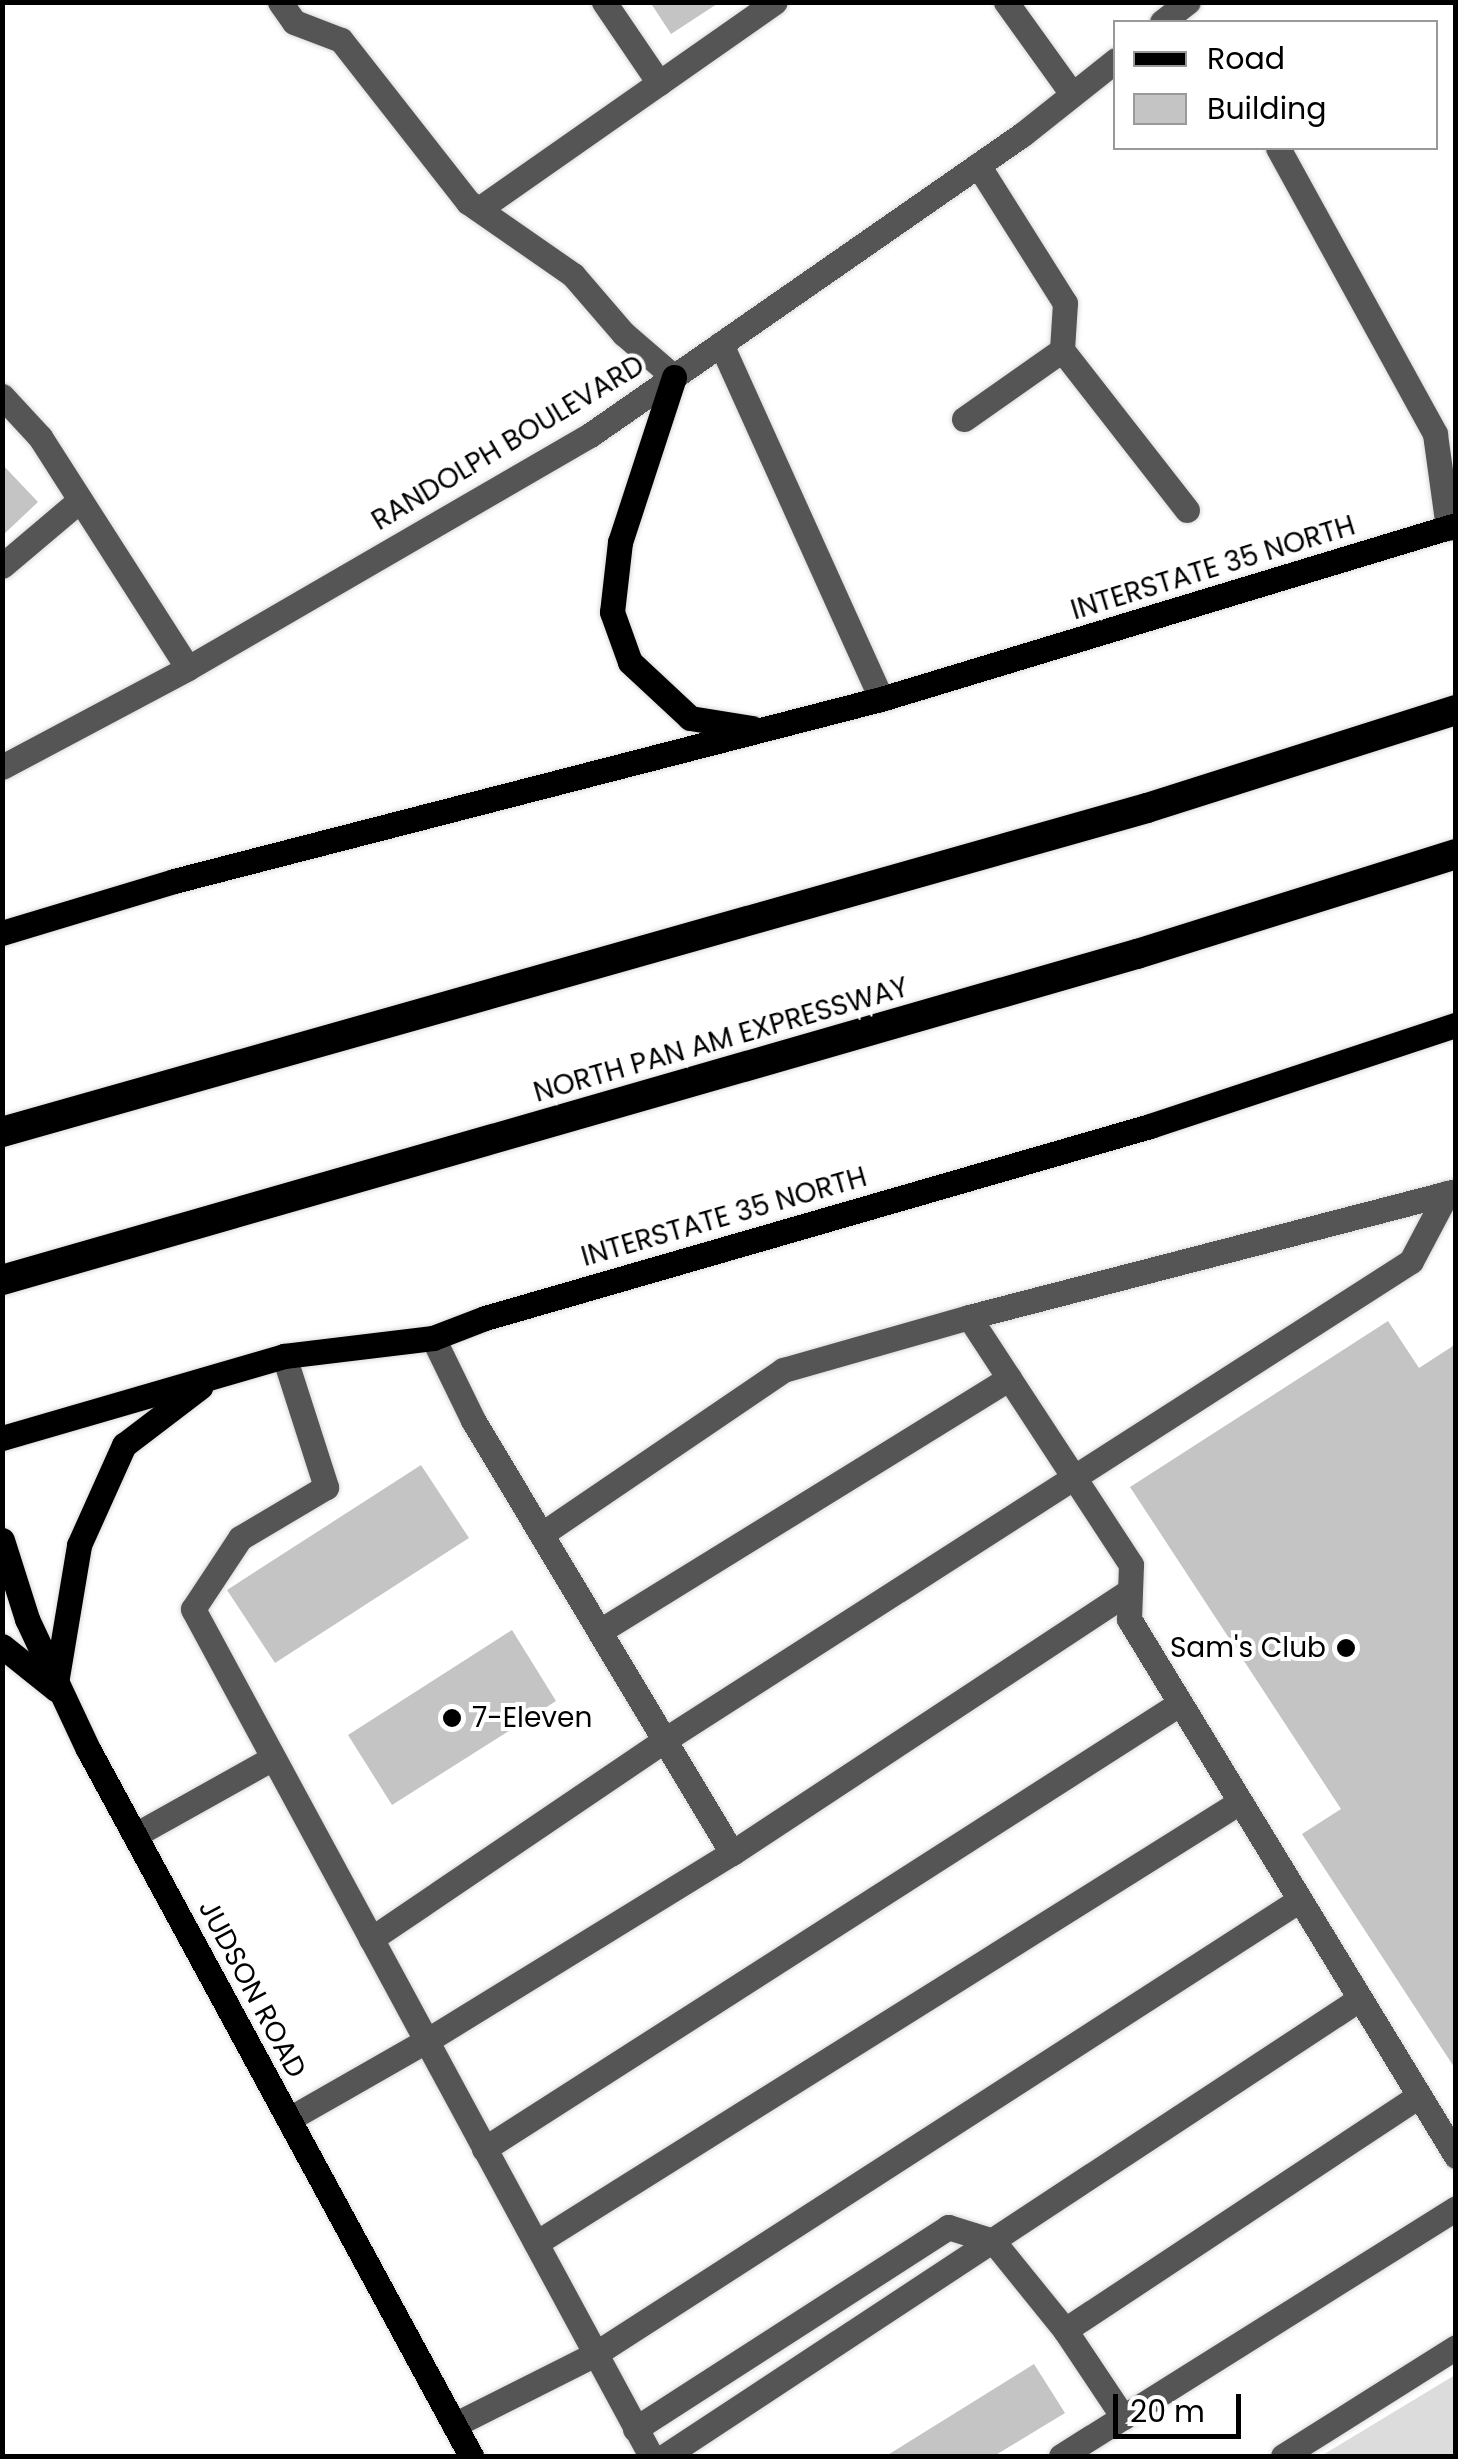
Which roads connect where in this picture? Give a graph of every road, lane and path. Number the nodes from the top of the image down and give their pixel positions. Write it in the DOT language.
graph roads {
  1 [pos="280,2"];
  2 [pos="604,2"];
  3 [pos="775,2"];
  4 [pos="1006,2"];
  5 [pos="1188,2"];
  6 [pos="1165,20"];
  7 [pos="1113,62"];
  8 [pos="659,83"];
  9 [pos="1072,94"];
  10 [pos="1279,150"];
  11 [pos="978,165"];
  12 [pos="479,209"];
  13 [pos="721,344"];
  14 [pos="1062,350"];
  15 [pos="674,377"];
  16 [pos="2,396"];
  17 [pos="964,420"];
  18 [pos="80,500"];
  19 [pos="1188,510"];
  20 [pos="1452,527"];
  21 [pos="2,566"];
  22 [pos="188,668"];
  23 [pos="881,700"];
  24 [pos="1456,710"];
  25 [pos="762,730"];
  26 [pos="2,767"];
  27 [pos="1456,854"];
  28 [pos="2,933"];
  29 [pos="1456,1025"];
  30 [pos="2,1132"];
  31 [pos="1451,1192"];
  32 [pos="2,1280"];
  33 [pos="969,1317"];
  34 [pos="433,1338"];
  35 [pos="284,1356"];
  36 [pos="212,1377"];
  37 [pos="1009,1378"];
  38 [pos="2,1438"];
  39 [pos="1075,1479"];
  40 [pos="542,1534"];
  41 [pos="2,1540"];
  42 [pos="1130,1590"];
  43 [pos="600,1631"];
  44 [pos="2,1646"];
  45 [pos="60,1689"];
  46 [pos="1179,1704"];
  47 [pos="666,1739"];
  48 [pos="274,1758"];
  49 [pos="1238,1803"];
  50 [pos="135,1834"];
  51 [pos="732,1852"];
  52 [pos="1298,1901"];
  53 [pos="371,1939"];
  54 [pos="1359,1999"];
  55 [pos="426,2042"];
  56 [pos="1418,2096"];
  57 [pos="289,2120"];
  58 [pos="484,2149"];
  59 [pos="1456,2156"];
  60 [pos="1456,2208"];
  61 [pos="993,2241"];
  62 [pos="536,2243"];
  63 [pos="1065,2330"];
  64 [pos="1456,2347"];
  65 [pos="596,2354"];
  66 [pos="1123,2418"];
  67 [pos="454,2425"];
  68 [pos="636,2429"];
  69 [pos="471,2456"];
  70 [pos="651,2456"];
  71 [pos="665,2456"];
  72 [pos="1060,2456"];
  73 [pos="1282,2456"];
  1 -- 12 [label="street"];
  2 -- 8 [label="street"];
  3 -- 8 [label="street"];
  4 -- 9 [label="street"];
  5 -- 6 [label="street"];
  7 -- 9 [label="street, RANDOLPH BOULEVARD"];
  8 -- 12 [label="street"];
  9 -- 11 [label="street, RANDOLPH BOULEVARD"];
  10 -- 20 [label="street"];
  11 -- 13 [label="street, RANDOLPH BOULEVARD"];
  11 -- 14 [label="street"];
  12 -- 15 [label="street"];
  13 -- 15 [label="street, RANDOLPH BOULEVARD"];
  13 -- 23 [label="street"];
  14 -- 17 [label="street"];
  14 -- 19 [label="street"];
  15 -- 22 [label="street, RANDOLPH BOULEVARD"];
  15 -- 25 [label="main road"];
  16 -- 18 [label="street"];
  18 -- 21 [label="street"];
  18 -- 22 [label="street"];
  20 -- 23 [label="main road, INTERSTATE 35 NORTH"];
  22 -- 26 [label="street, RANDOLPH BOULEVARD"];
  23 -- 25 [label="main road, INTERSTATE 35 NORTH"];
  24 -- 30 [label="highway"];
  25 -- 28 [label="main road, INTERSTATE 35 NORTH"];
  27 -- 32 [label="highway, NORTH PAN AM EXPRESSWAY"];
  29 -- 34 [label="main road, INTERSTATE 35 NORTH"];
  31 -- 33 [label="street"];
  31 -- 39 [label="street"];
  33 -- 37 [label="street"];
  33 -- 40 [label="street"];
  34 -- 35 [label="main road, INTERSTATE 35 NORTH"];
  34 -- 40 [label="street"];
  35 -- 36 [label="main road, INTERSTATE 35 NORTH"];
  35 -- 48 [label="street"];
  36 -- 38 [label="main road, INTERSTATE 35 NORTH"];
  36 -- 45 [label="main road"];
  37 -- 39 [label="street"];
  37 -- 43 [label="street"];
  39 -- 42 [label="street"];
  39 -- 47 [label="street"];
  40 -- 43 [label="street"];
  41 -- 45 [label="main road, JUDSON ROAD"];
  42 -- 46 [label="street"];
  42 -- 51 [label="street"];
  43 -- 47 [label="street"];
  44 -- 45 [label="main road"];
  45 -- 50 [label="main road, JUDSON ROAD"];
  46 -- 49 [label="street"];
  46 -- 58 [label="street"];
  47 -- 51 [label="street"];
  47 -- 53 [label="street"];
  48 -- 50 [label="street"];
  48 -- 53 [label="street"];
  49 -- 52 [label="street"];
  49 -- 62 [label="street"];
  50 -- 57 [label="main road, JUDSON ROAD"];
  51 -- 55 [label="street"];
  52 -- 54 [label="street"];
  52 -- 65 [label="street"];
  53 -- 55 [label="street"];
  54 -- 56 [label="street"];
  54 -- 61 [label="street"];
  55 -- 57 [label="street"];
  55 -- 58 [label="street"];
  56 -- 59 [label="street"];
  56 -- 63 [label="street"];
  57 -- 67 [label="main road, JUDSON ROAD"];
  58 -- 62 [label="street"];
  60 -- 66 [label="street"];
  61 -- 63 [label="street"];
  61 -- 68 [label="street"];
  61 -- 71 [label="street"];
  62 -- 65 [label="street"];
  63 -- 66 [label="street"];
  64 -- 73 [label="street"];
  65 -- 67 [label="street"];
  65 -- 68 [label="street"];
  66 -- 72 [label="street"];
  67 -- 69 [label="main road, JUDSON ROAD"];
  68 -- 70 [label="street"];
}
